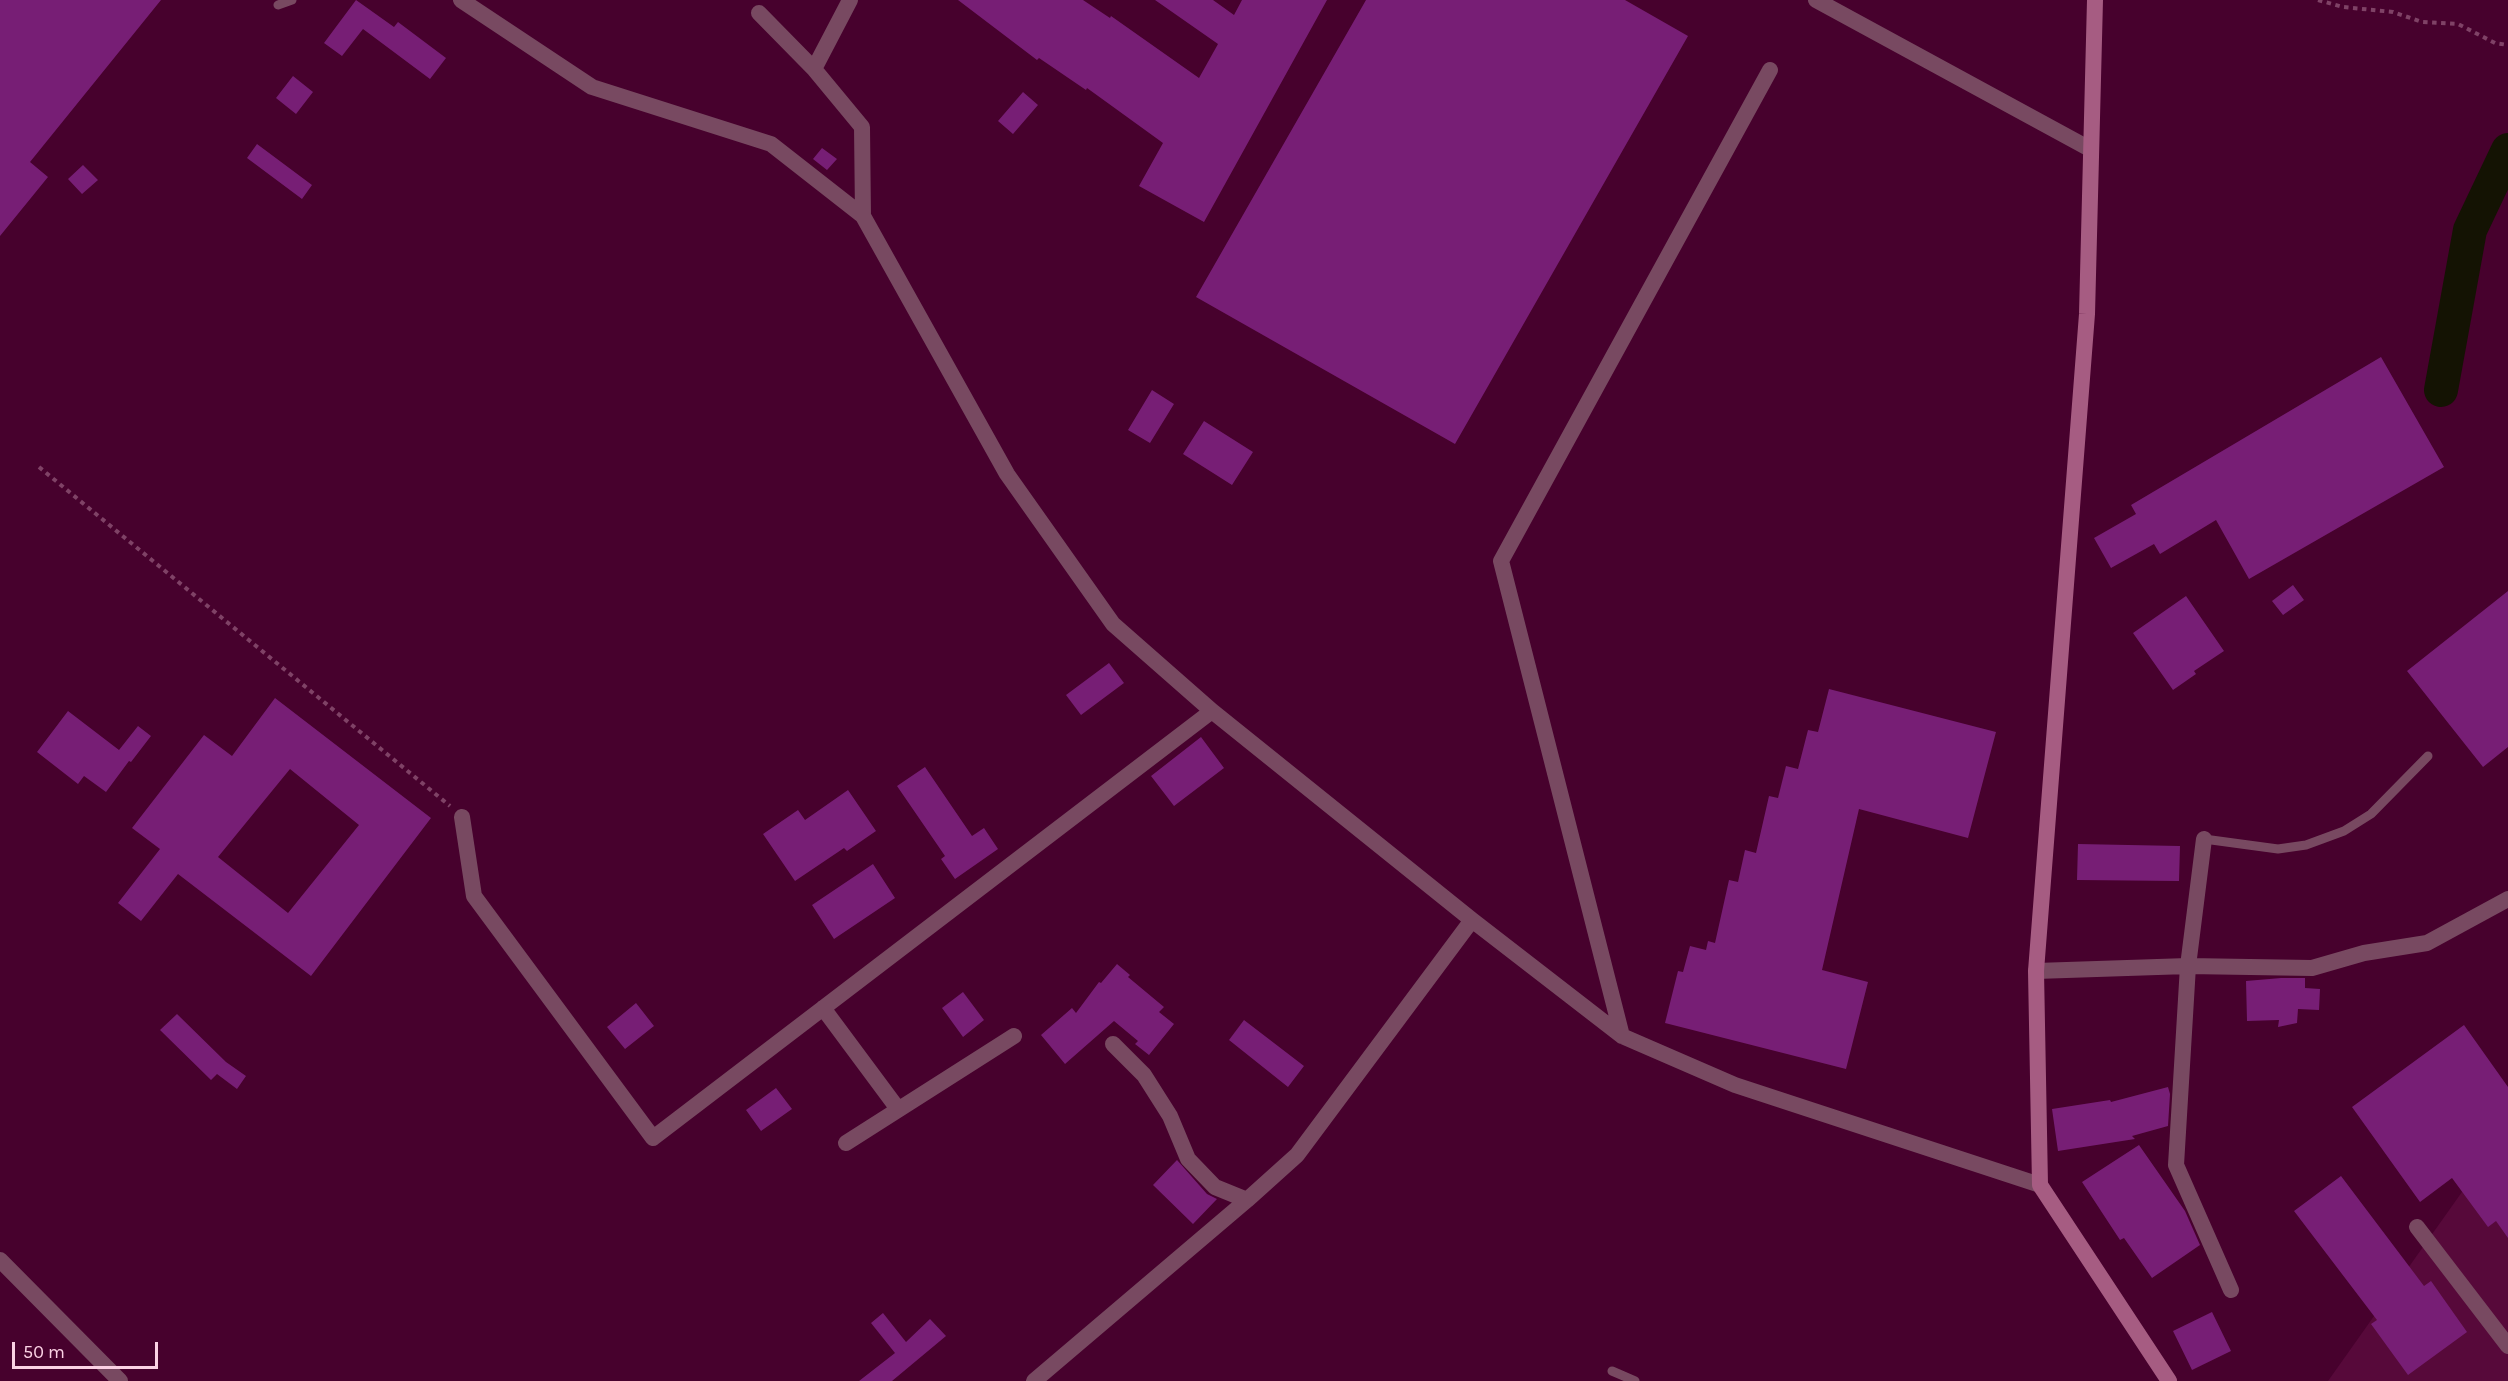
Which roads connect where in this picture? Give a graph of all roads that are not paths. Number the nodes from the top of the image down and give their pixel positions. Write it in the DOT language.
graph roads {
  1 [pos="292,0"];
  2 [pos="461,0"];
  3 [pos="850,0"];
  4 [pos="1816,0"];
  5 [pos="2095,0"];
  6 [pos="278,5"];
  7 [pos="759,13"];
  8 [pos="814,69"];
  9 [pos="1770,70"];
  10 [pos="2090,148"];
  11 [pos="863,216"];
  12 [pos="1212,711"];
  13 [pos="2428,756"];
  14 [pos="462,817"];
  15 [pos="2204,839"];
  16 [pos="2508,899"];
  17 [pos="1472,920"];
  18 [pos="2188,966"];
  19 [pos="2036,970"];
  20 [pos="823,1008"];
  21 [pos="1014,1036"];
  22 [pos="1622,1036"];
  23 [pos="1113,1044"];
  24 [pos="898,1109"];
  25 [pos="846,1143"];
  26 [pos="2040,1185"];
  27 [pos="1247,1200"];
  28 [pos="2417,1227"];
  29 [pos="0,1260"];
  30 [pos="2231,1290"];
  31 [pos="2508,1346"];
  32 [pos="1612,1371"];
  33 [pos="120,1381"];
  34 [pos="1034,1381"];
  35 [pos="1635,1381"];
  36 [pos="2169,1381"];
  1 -- 6 [label="lane"];
  2 -- 11 [label="street"];
  3 -- 8 [label="street"];
  4 -- 10 [label="street"];
  5 -- 10 [label="main road"];
  7 -- 8 [label="street"];
  8 -- 11 [label="street"];
  9 -- 22 [label="street"];
  10 -- 19 [label="main road"];
  11 -- 12 [label="street"];
  12 -- 17 [label="street"];
  12 -- 20 [label="street"];
  13 -- 15 [label="lane"];
  14 -- 20 [label="street"];
  15 -- 18 [label="street"];
  16 -- 18 [label="street"];
  17 -- 22 [label="street"];
  17 -- 27 [label="street"];
  18 -- 19 [label="street"];
  18 -- 30 [label="street"];
  19 -- 26 [label="main road"];
  20 -- 24 [label="street"];
  21 -- 24 [label="street"];
  22 -- 26 [label="street"];
  23 -- 27 [label="street"];
  24 -- 25 [label="street"];
  26 -- 36 [label="main road"];
  27 -- 34 [label="street"];
  28 -- 31 [label="street"];
  29 -- 33 [label="street"];
  32 -- 35 [label="lane"];
}
